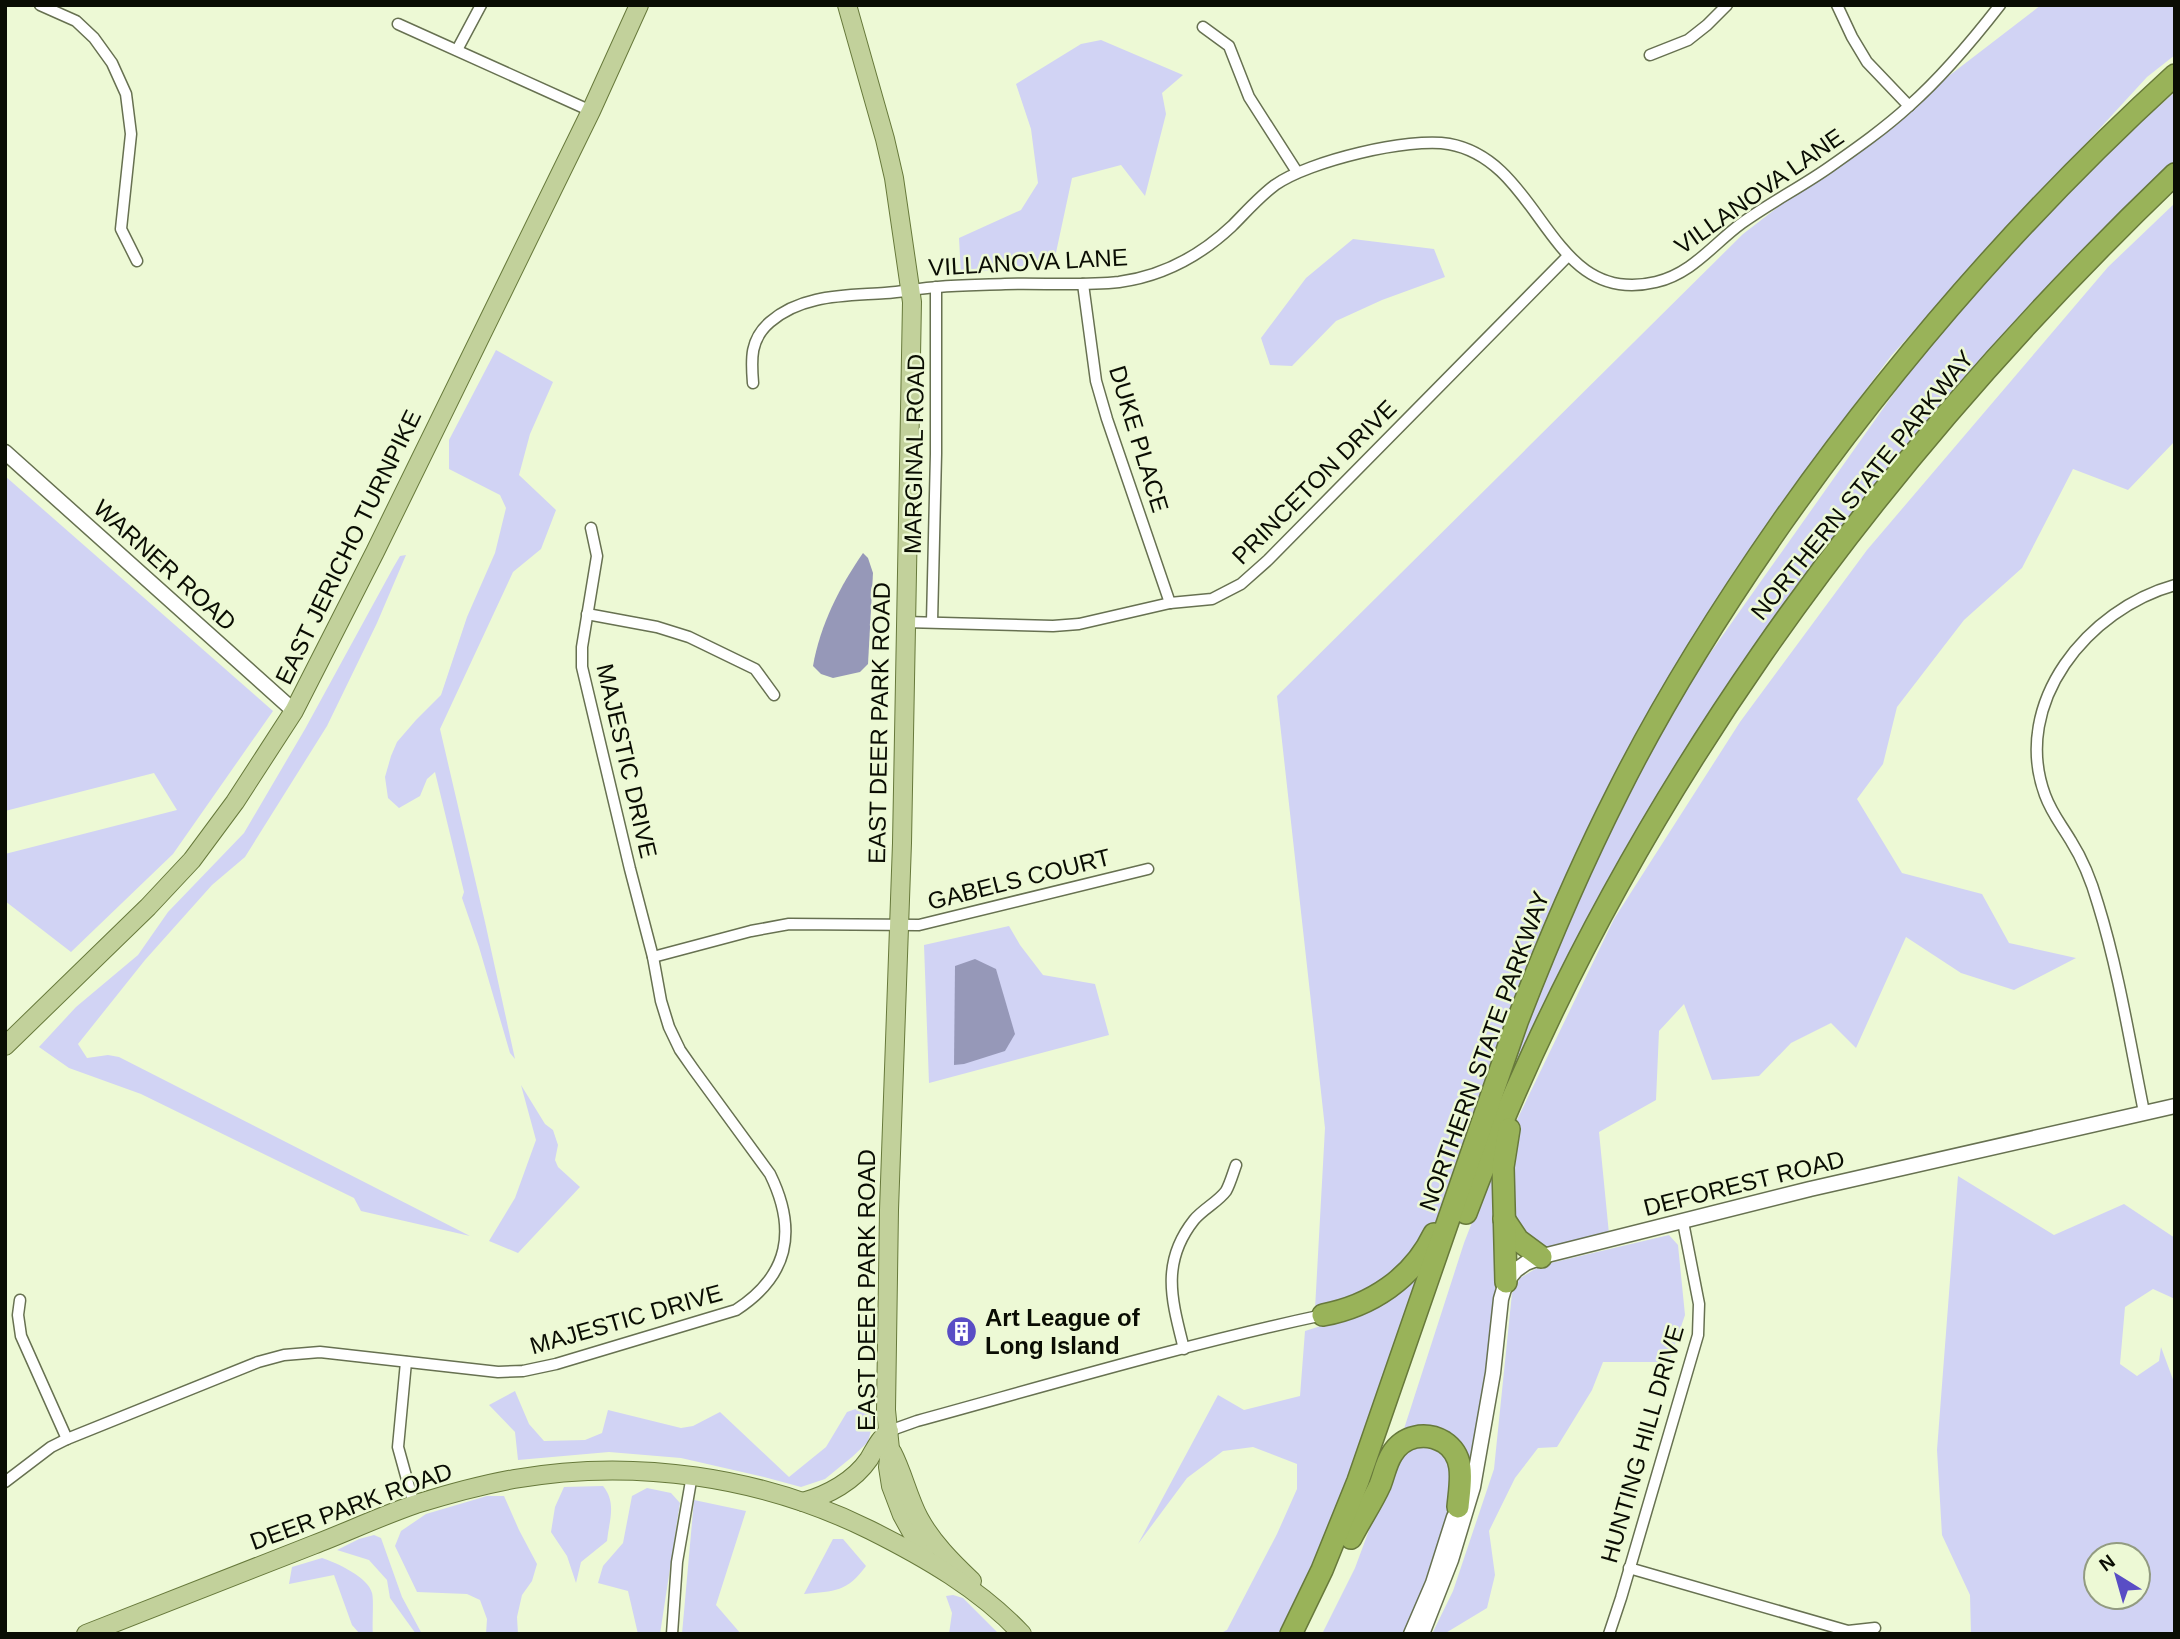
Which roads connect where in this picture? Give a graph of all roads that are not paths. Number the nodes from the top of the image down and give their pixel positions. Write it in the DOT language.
graph roads {
  1 [pos="40,5"];
  2 [pos="481,5"];
  3 [pos="639,5"];
  4 [pos="847,5"];
  5 [pos="1727,5"];
  6 [pos="1837,5"];
  7 [pos="2000,5"];
  8 [pos="398,24"];
  9 [pos="1203,27"];
  10 [pos="457,50"];
  11 [pos="1650,55"];
  12 [pos="2175,75"];
  13 [pos="1909,106"];
  14 [pos="591,111"];
  15 [pos="1297,173"];
  16 [pos="2175,174"];
  17 [pos="1568,256"];
  18 [pos="137,261"];
  19 [pos="1083,285"];
  20 [pos="936,287"];
  21 [pos="911,290"];
  22 [pos="753,383"];
  23 [pos="5,452"];
  24 [pos="591,528"];
  25 [pos="2175,584"];
  26 [pos="1170,603"];
  27 [pos="587,614"];
  28 [pos="905,622"];
  29 [pos="932,622"];
  30 [pos="774,695"];
  31 [pos="294,712"];
  32 [pos="1148,869"];
  33 [pos="900,926"];
  34 [pos="653,957"];
  35 [pos="1545,1025"];
  36 [pos="5,1046"];
  37 [pos="2175,1106"];
  38 [pos="2144,1112"];
  39 [pos="1236,1166"];
  40 [pos="1468,1166"];
  41 [pos="1504,1218"];
  42 [pos="1683,1222"];
  43 [pos="1541,1257"];
  44 [pos="1506,1282"];
  45 [pos="20,1300"];
  46 [pos="1323,1315"];
  47 [pos="1184,1349"];
  48 [pos="406,1362"];
  49 [pos="67,1438"];
  50 [pos="889,1440"];
  51 [pos="1477,1458"];
  52 [pos="692,1475"];
  53 [pos="5,1482"];
  54 [pos="846,1482"];
  55 [pos="749,1487"];
  56 [pos="803,1502"];
  57 [pos="414,1505"];
  58 [pos="1458,1507"];
  59 [pos="1351,1538"];
  60 [pos="927,1560"];
  61 [pos="1629,1568"];
  62 [pos="1007,1618"];
  63 [pos="1875,1628"];
  64 [pos="86,1634"];
  65 [pos="672,1634"];
  66 [pos="1022,1634"];
  67 [pos="1291,1634"];
  68 [pos="1306,1634"];
  69 [pos="1411,1634"];
  70 [pos="1422,1634"];
  71 [pos="1609,1634"];
  1 -- 18 [label="street"];
  2 -- 10 [label="street"];
  3 -- 14 [label="main road, EAST JERICHO TURNPIKE"];
  4 -- 21 [label="main road, EAST DEER PARK ROAD"];
  5 -- 11 [label="street"];
  6 -- 13 [label="street"];
  7 -- 13 [label="street, VILLANOVA LANE"];
  8 -- 10 [label="street"];
  9 -- 15 [label="street"];
  10 -- 14 [label="street"];
  12 -- 40 [label="highway, NORTHERN STATE PARKWAY"];
  13 -- 17 [label="street, VILLANOVA LANE"];
  14 -- 31 [label="main road, EAST JERICHO TURNPIKE"];
  15 -- 17 [label="street, VILLANOVA LANE"];
  15 -- 19 [label="street, VILLANOVA LANE"];
  16 -- 35 [label="highway, NORTHERN STATE PARKWAY"];
  17 -- 26 [label="street, PRINCETON DRIVE"];
  19 -- 20 [label="street, VILLANOVA LANE"];
  19 -- 26 [label="street, DUKE PLACE"];
  20 -- 21 [label="street, VILLANOVA LANE"];
  20 -- 29 [label="street, MARGINAL ROAD"];
  21 -- 22 [label="street, VILLANOVA LANE"];
  21 -- 28 [label="main road, EAST DEER PARK ROAD"];
  23 -- 31 [label="street, WARNER ROAD"];
  24 -- 27 [label="street, MAJESTIC DRIVE"];
  25 -- 38 [label="street"];
  26 -- 29 [label="street, PRINCETON DRIVE"];
  27 -- 30 [label="street"];
  27 -- 34 [label="street, MAJESTIC DRIVE"];
  28 -- 29 [label="street, PRINCETON DRIVE"];
  28 -- 33 [label="main road, EAST DEER PARK ROAD"];
  31 -- 36 [label="main road, EAST JERICHO TURNPIKE"];
  32 -- 33 [label="street, GABELS COURT"];
  33 -- 34 [label="street, GABELS COURT"];
  33 -- 50 [label="main road, EAST DEER PARK ROAD"];
  34 -- 48 [label="street, MAJESTIC DRIVE"];
  35 -- 41 [label="highway"];
  35 -- 59 [label="highway, NORTHERN STATE PARKWAY"];
  37 -- 38 [label="street, DEFOREST ROAD"];
  38 -- 42 [label="street, DEFOREST ROAD"];
  39 -- 47 [label="street"];
  40 -- 46 [label="highway"];
  40 -- 67 [label="highway, NORTHERN STATE PARKWAY"];
  41 -- 43 [label="highway"];
  41 -- 44 [label="highway"];
  42 -- 43 [label="street, DEFOREST ROAD"];
  42 -- 61 [label="street, HUNTING HILL DRIVE"];
  43 -- 44 [label="street, DEFOREST ROAD"];
  44 -- 51 [label="street"];
  45 -- 49 [label="street"];
  46 -- 47 [label="street"];
  47 -- 50 [label="street"];
  48 -- 49 [label="street, MAJESTIC DRIVE"];
  48 -- 57 [label="street"];
  49 -- 53 [label="street, MAJESTIC DRIVE"];
  50 -- 54 [label="main road"];
  50 -- 60 [label="main road, EAST DEER PARK ROAD"];
  50 -- 62 [label="main road, EAST DEER PARK ROAD"];
  51 -- 58 [label="street"];
  51 -- 70 [label="street"];
  52 -- 55 [label="main road, DEER PARK ROAD"];
  52 -- 57 [label="main road, DEER PARK ROAD"];
  52 -- 65 [label="street"];
  54 -- 55 [label="main road"];
  54 -- 56 [label="main road"];
  55 -- 56 [label="main road, DEER PARK ROAD"];
  56 -- 60 [label="main road, DEER PARK ROAD"];
  57 -- 64 [label="main road, DEER PARK ROAD"];
  58 -- 59 [label="highway"];
  58 -- 69 [label="street"];
  59 -- 68 [label="highway, NORTHERN STATE PARKWAY"];
  60 -- 62 [label="main road, DEER PARK ROAD"];
  61 -- 63 [label="street"];
  61 -- 71 [label="street, HUNTING HILL DRIVE"];
  62 -- 66 [label="main road, DEER PARK ROAD"];
}
